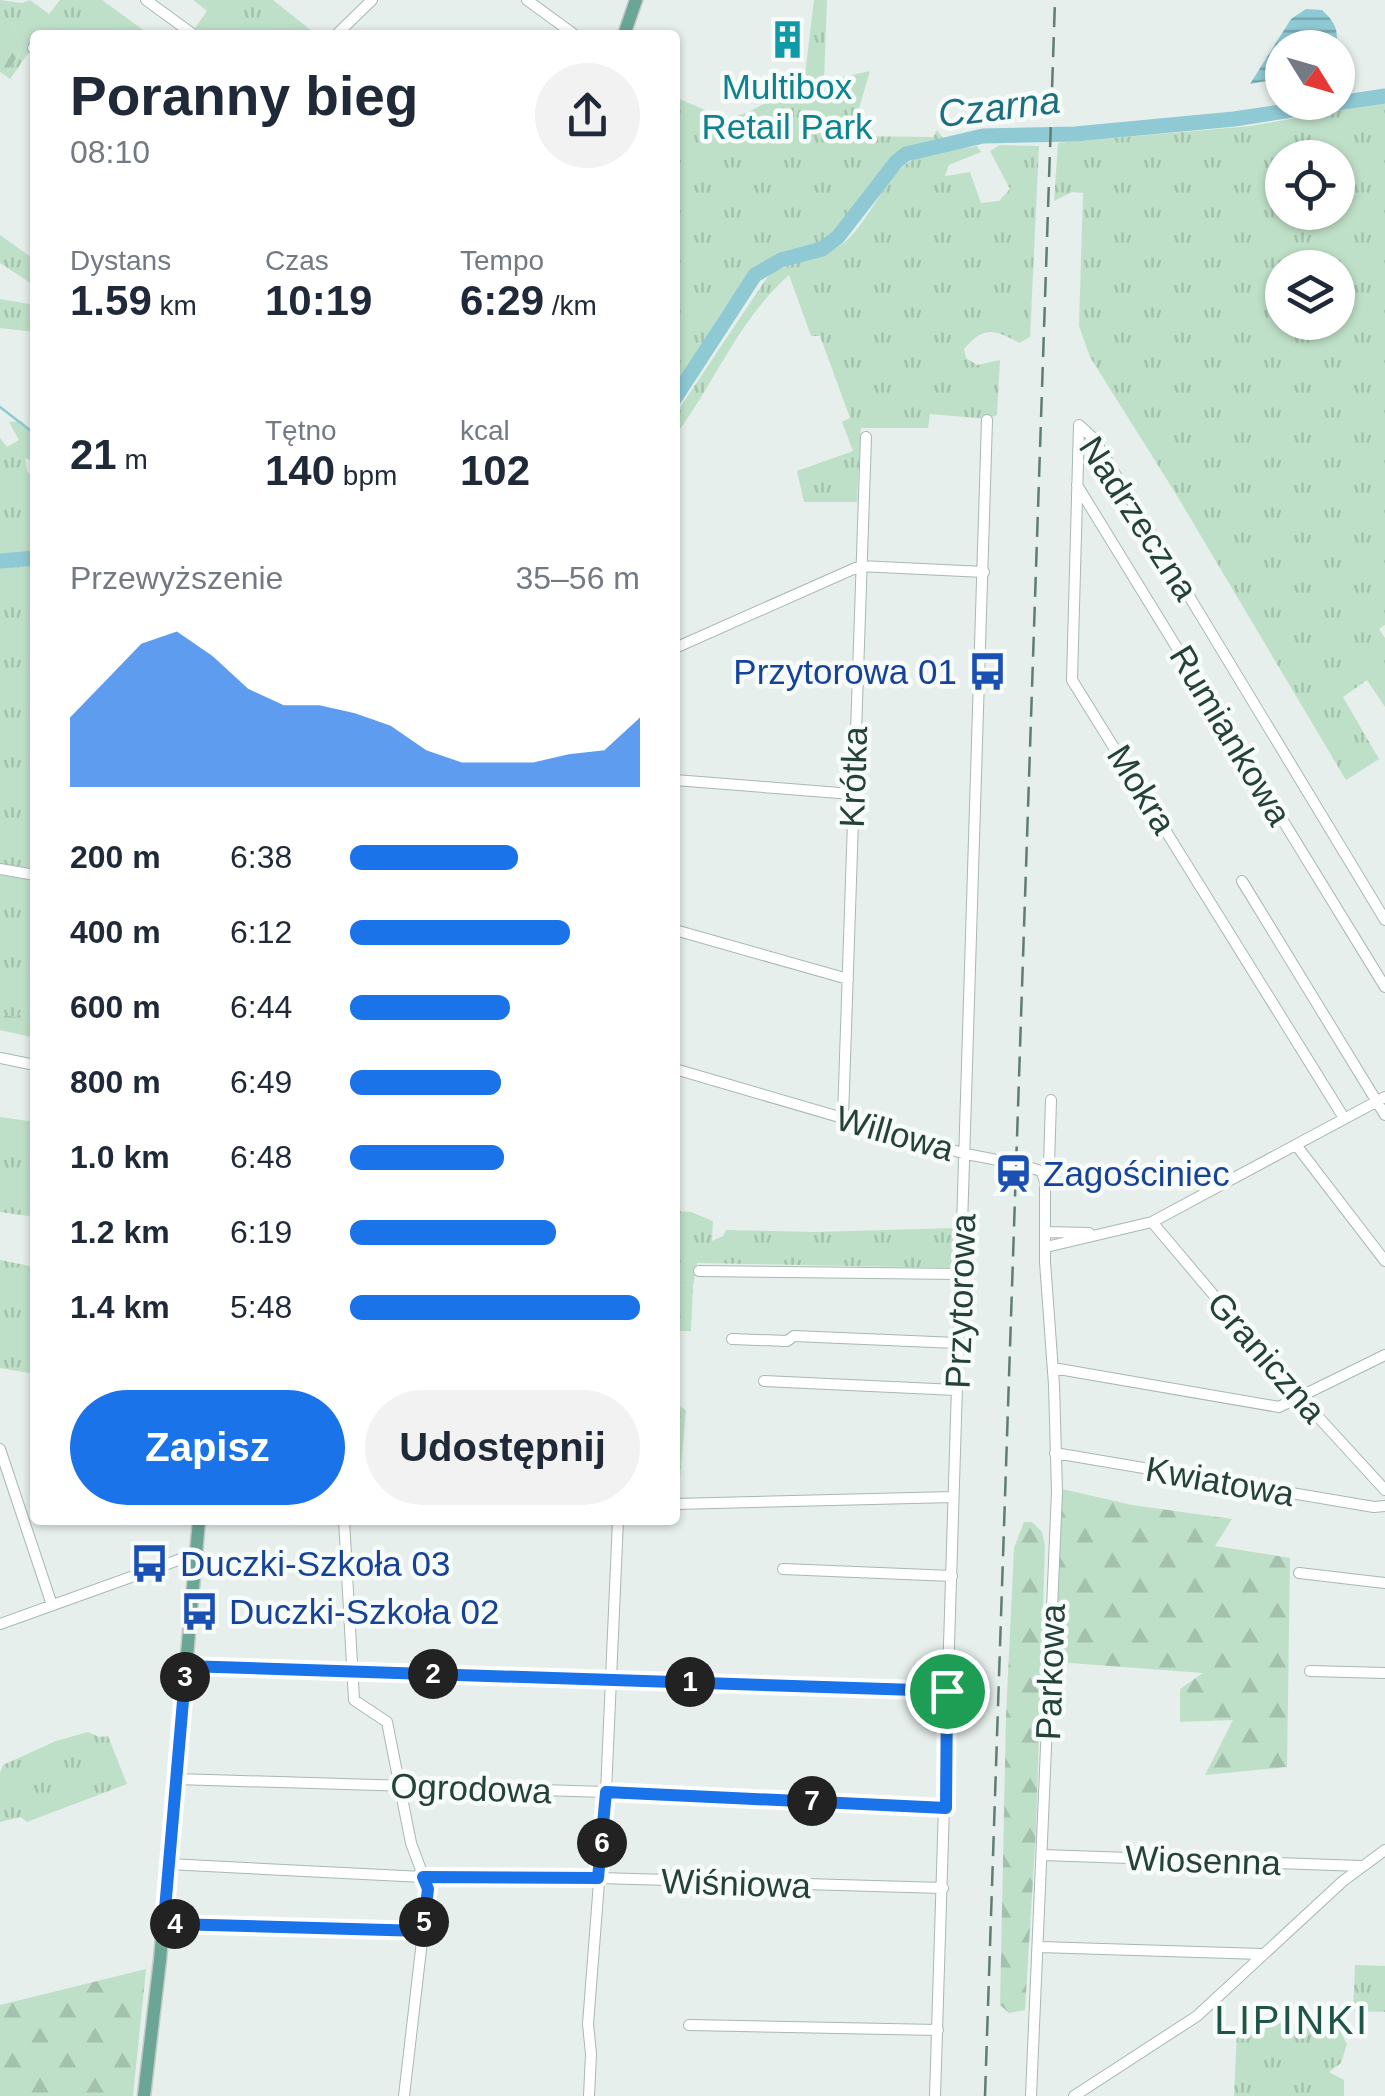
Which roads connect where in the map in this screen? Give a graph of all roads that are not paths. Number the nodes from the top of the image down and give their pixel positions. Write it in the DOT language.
graph roads {
  1 [pos="146,0"];
  2 [pos="372,0"];
  3 [pos="528,0"];
  4 [pos="636,0"];
  5 [pos="187,30"];
  6 [pos="341,30"];
  7 [pos="568,30"];
  8 [pos="626,30"];
  9 [pos="987,420"];
  10 [pos="1079,424"];
  11 [pos="866,437"];
  12 [pos="1076,484"];
  13 [pos="860,566"];
  14 [pos="984,572"];
  15 [pos="680,646"];
  16 [pos="680,780"];
  17 [pos="852,794"];
  18 [pos="0,869"];
  19 [pos="30,874"];
  20 [pos="1242,881"];
  21 [pos="1385,920"];
  22 [pos="680,931"];
  23 [pos="848,979"];
  24 [pos="1385,987"];
  25 [pos="0,1058"];
  26 [pos="30,1064"];
  27 [pos="680,1070"];
  28 [pos="1380,1099"];
  29 [pos="1051,1100"];
  30 [pos="1385,1115"];
  31 [pos="843,1117"];
  32 [pos="1344,1118"];
  33 [pos="1296,1145"];
  34 [pos="966,1154"];
  35 [pos="1042,1172"];
  36 [pos="1152,1222"];
  37 [pos="1045,1232"];
  38 [pos="1098,1233"];
  39 [pos="1046,1247"];
  40 [pos="1385,1261"];
  41 [pos="699,1272"];
  42 [pos="960,1274"];
  43 [pos="732,1339"];
  44 [pos="958,1343"];
  45 [pos="1385,1355"];
  46 [pos="1053,1368"];
  47 [pos="764,1382"];
  48 [pos="956,1390"];
  49 [pos="1299,1396"];
  50 [pos="0,1449"];
  51 [pos="1055,1453"];
  52 [pos="1385,1490"];
  53 [pos="14,1491"];
  54 [pos="0,1496"];
  55 [pos="953,1497"];
  56 [pos="680,1504"];
  57 [pos="1385,1506"];
  58 [pos="198,1525"];
  59 [pos="344,1525"];
  60 [pos="618,1525"];
  61 [pos="195,1554"];
  62 [pos="783,1569"];
  63 [pos="1299,1573"];
  64 [pos="952,1576"];
  65 [pos="1385,1583"];
  66 [pos="52,1605"];
  67 [pos="0,1624"];
  68 [pos="186,1666"];
  69 [pos="1310,1671"];
  70 [pos="350,1672"];
  71 [pos="1385,1673"];
  72 [pos="610,1680"];
  73 [pos="947,1691"];
  74 [pos="176,1779"];
  75 [pos="401,1785"];
  76 [pos="606,1792"];
  77 [pos="946,1808"];
  78 [pos="1385,1850"];
  79 [pos="1044,1855"];
  80 [pos="168,1864"];
  81 [pos="1362,1866"];
  82 [pos="423,1877"];
  83 [pos="598,1878"];
  84 [pos="943,1888"];
  85 [pos="164,1921"];
  86 [pos="423,1931"];
  87 [pos="1040,1946"];
  88 [pos="1261,1954"];
  89 [pos="688,2025"];
  90 [pos="938,2030"];
  91 [pos="144,2096"];
  92 [pos="404,2096"];
  93 [pos="589,2096"];
  94 [pos="936,2096"];
  95 [pos="1032,2096"];
  96 [pos="1074,2096"];
  1 -- 5 [label="street"];
  2 -- 6 [label="street"];
  3 -- 7 [label="street"];
  4 -- 8 [label="main road"];
  9 -- 14 [label="street, Przytorowa"];
  10 -- 12 [label="street, Mokra"];
  10 -- 21 [label="street, Nadrzeczna"];
  11 -- 13 [label="street, Krótka"];
  12 -- 24 [label="street, Rumiankowa"];
  12 -- 32 [label="street, Mokra"];
  13 -- 14 [label="street"];
  13 -- 15 [label="street"];
  13 -- 17 [label="street, Krótka"];
  14 -- 34 [label="street, Przytorowa"];
  16 -- 17 [label="street"];
  17 -- 23 [label="street, Krótka"];
  18 -- 19 [label="street"];
  20 -- 28 [label="street"];
  22 -- 23 [label="street"];
  23 -- 31 [label="street, Krótka"];
  25 -- 26 [label="street"];
  27 -- 31 [label="street, Willowa"];
  28 -- 30 [label="street"];
  28 -- 32 [label="street"];
  29 -- 35 [label="street"];
  31 -- 34 [label="street, Willowa"];
  32 -- 33 [label="street"];
  33 -- 36 [label="street"];
  33 -- 40 [label="street"];
  34 -- 35 [label="street, Willowa"];
  34 -- 42 [label="street, Przytorowa"];
  35 -- 37 [label="street"];
  36 -- 38 [label="street"];
  36 -- 49 [label="street, Graniczna"];
  37 -- 38 [label="street"];
  37 -- 39 [label="street"];
  38 -- 39 [label="street"];
  39 -- 46 [label="street, Parkowa"];
  41 -- 42 [label="street"];
  42 -- 44 [label="street, Przytorowa"];
  43 -- 44 [label="street"];
  44 -- 48 [label="street, Przytorowa"];
  45 -- 49 [label="street"];
  46 -- 49 [label="street"];
  46 -- 51 [label="street, Parkowa"];
  47 -- 48 [label="street"];
  48 -- 55 [label="street, Przytorowa"];
  49 -- 52 [label="street, Graniczna"];
  50 -- 53 [label="street"];
  51 -- 57 [label="street, Kwiatowa"];
  51 -- 79 [label="street, Parkowa"];
  53 -- 54 [label="street"];
  53 -- 66 [label="street"];
  55 -- 56 [label="street"];
  55 -- 64 [label="street, Przytorowa"];
  58 -- 61 [label="main road"];
  59 -- 70 [label="street"];
  60 -- 72 [label="street"];
  61 -- 66 [label="street"];
  61 -- 68 [label="main road"];
  62 -- 64 [label="street"];
  63 -- 65 [label="street"];
  64 -- 73 [label="street, Przytorowa"];
  66 -- 67 [label="street"];
  68 -- 70 [label="street"];
  68 -- 74 [label="main road"];
  69 -- 71 [label="street"];
  70 -- 72 [label="street"];
  70 -- 75 [label="street"];
  72 -- 73 [label="street"];
  72 -- 76 [label="street"];
  73 -- 77 [label="street, Przytorowa"];
  74 -- 75 [label="street, Ogrodowa"];
  74 -- 80 [label="main road"];
  75 -- 76 [label="street, Ogrodowa"];
  75 -- 82 [label="street"];
  76 -- 77 [label="street, Ogrodowa"];
  76 -- 83 [label="street"];
  77 -- 84 [label="street, Przytorowa"];
  78 -- 81 [label="street"];
  79 -- 81 [label="street, Wiosenna"];
  79 -- 87 [label="street, Parkowa"];
  80 -- 82 [label="street, Wiśniowa"];
  80 -- 85 [label="main road"];
  81 -- 88 [label="street"];
  82 -- 83 [label="street, Wiśniowa"];
  82 -- 86 [label="street"];
  83 -- 84 [label="street, Wiśniowa"];
  83 -- 93 [label="street"];
  84 -- 90 [label="street, Przytorowa"];
  85 -- 86 [label="street"];
  85 -- 91 [label="main road"];
  86 -- 92 [label="street"];
  87 -- 88 [label="street"];
  87 -- 95 [label="street, Parkowa"];
  88 -- 96 [label="street"];
  89 -- 90 [label="street"];
  90 -- 94 [label="street, Przytorowa"];
}
